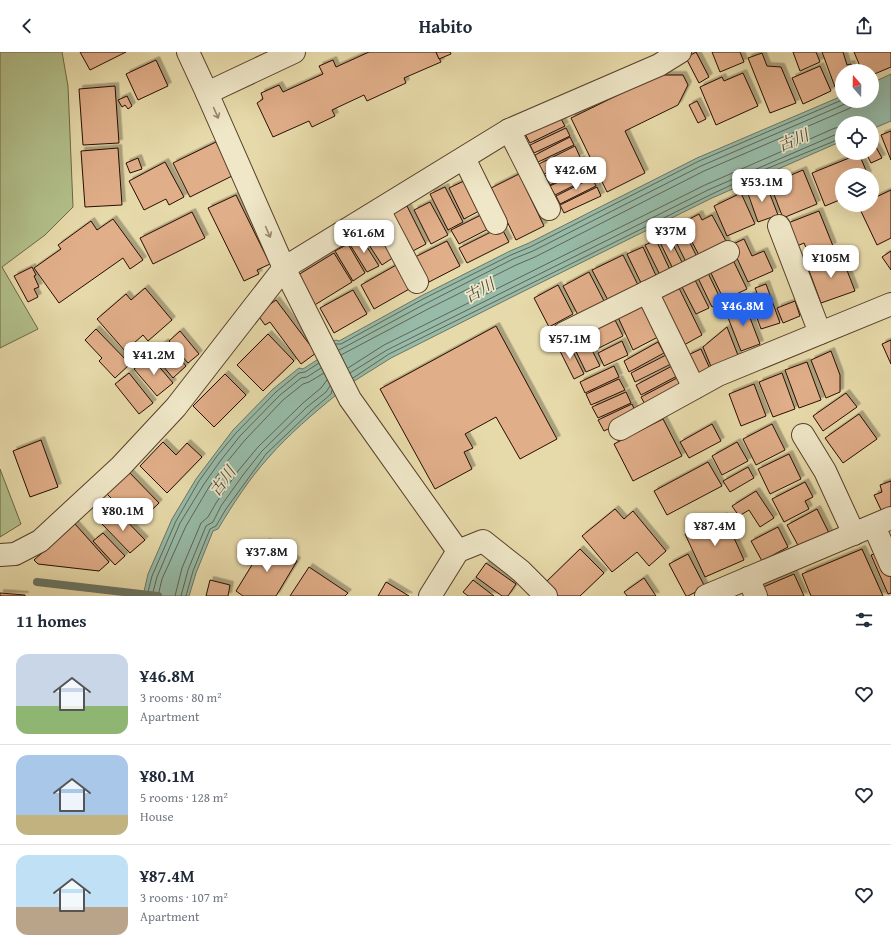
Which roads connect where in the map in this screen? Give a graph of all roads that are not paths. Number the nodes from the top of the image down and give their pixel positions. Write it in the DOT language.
graph roads {
  1 [pos="188,52"];
  2 [pos="294,52"];
  3 [pos="680,52"];
  4 [pos="207,93"];
  5 [pos="509,130"];
  6 [pos="464,158"];
  7 [pos="549,209"];
  8 [pos="379,210"];
  9 [pos="496,223"];
  10 [pos="779,226"];
  11 [pos="728,252"];
  12 [pos="284,268"];
  13 [pos="418,282"];
  14 [pos="647,292"];
  15 [pos="891,304"];
  16 [pos="564,333"];
  17 [pos="820,333"];
  18 [pos="694,388"];
  19 [pos="620,428"];
  20 [pos="803,435"];
  21 [pos="873,526"];
  22 [pos="458,551"];
  23 [pos="0,555"];
  24 [pos="891,565"];
  25 [pos="752,587"];
  26 [pos="430,596"];
  27 [pos="546,596"];
  28 [pos="706,596"];
  1 -- 4 [label="street"];
  2 -- 4 [label="street"];
  3 -- 5 [label="street"];
  4 -- 12 [label="street, one-way"];
  5 -- 6 [label="street"];
  5 -- 7 [label="street"];
  6 -- 8 [label="street"];
  6 -- 9 [label="street"];
  8 -- 12 [label="street"];
  8 -- 13 [label="street"];
  10 -- 17 [label="street"];
  11 -- 14 [label="street"];
  12 -- 22 [label="street"];
  12 -- 23 [label="street"];
  14 -- 16 [label="street"];
  14 -- 18 [label="street"];
  15 -- 17 [label="street"];
  17 -- 18 [label="street"];
  18 -- 19 [label="street"];
  20 -- 21 [label="street"];
  21 -- 24 [label="street"];
  21 -- 25 [label="street"];
  22 -- 26 [label="street"];
  22 -- 27 [label="street"];
  25 -- 28 [label="street"];
}
